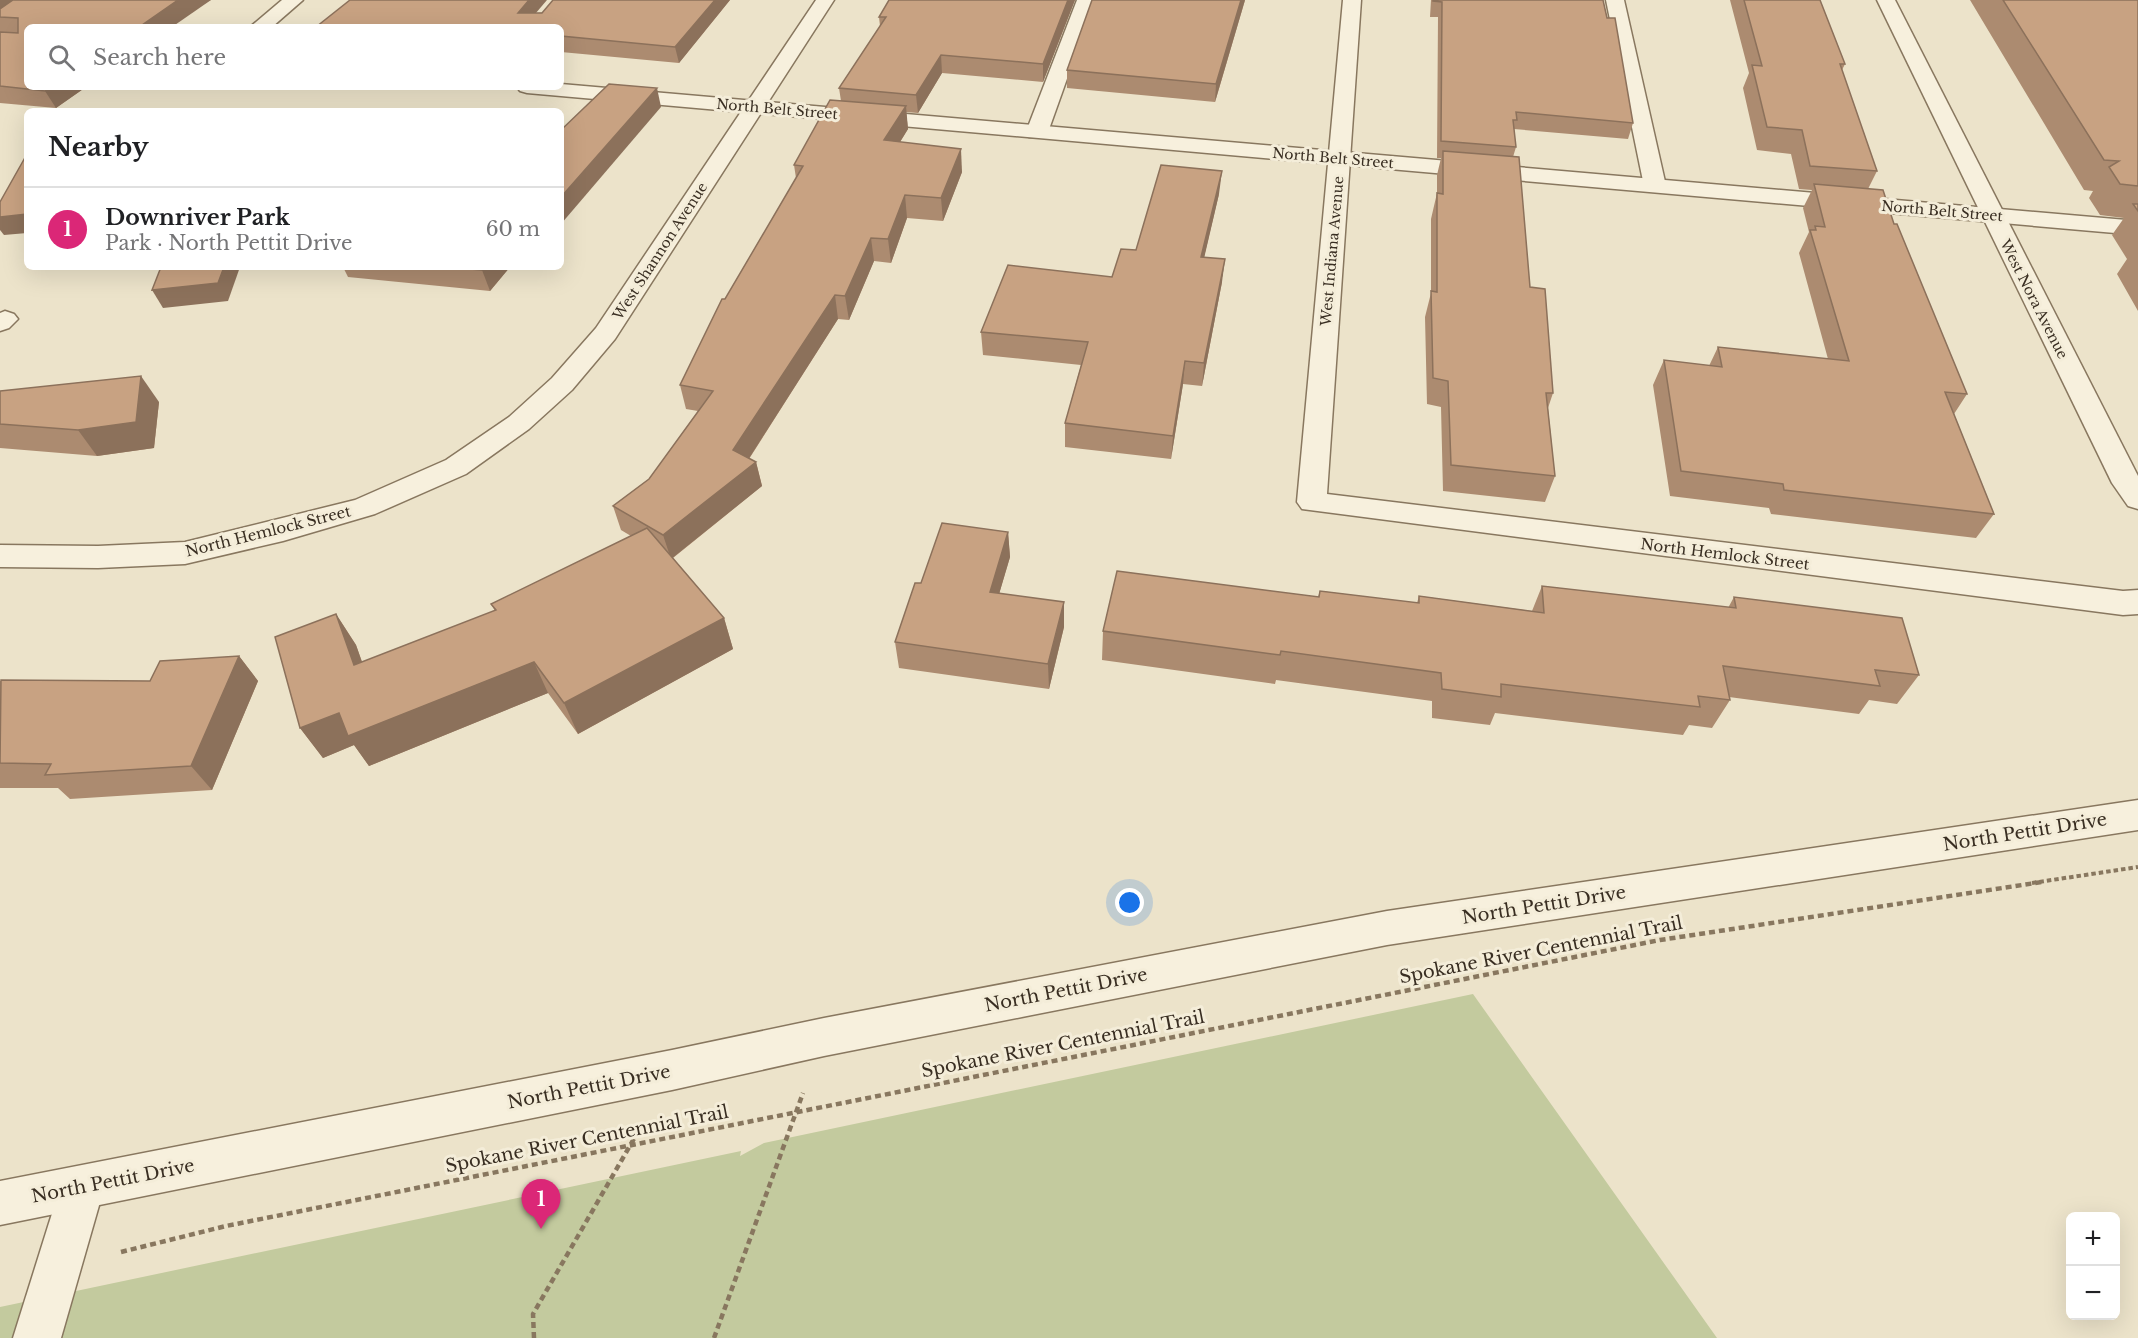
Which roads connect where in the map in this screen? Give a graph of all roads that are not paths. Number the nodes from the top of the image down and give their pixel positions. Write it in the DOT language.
graph roads {
  1 [pos="294,0"];
  2 [pos="825,0"];
  3 [pos="1086,0"];
  4 [pos="1352,0"];
  5 [pos="1615,0"];
  6 [pos="1886,0"];
  7 [pos="264,24"];
  8 [pos="561,90"];
  9 [pos="754,107"];
  10 [pos="1037,132"];
  11 [pos="1340,159"];
  12 [pos="1655,186"];
  13 [pos="1992,215"];
  14 [pos="2138,228"];
  15 [pos="456,467"];
  16 [pos="2138,499"];
  17 [pos="1312,502"];
  18 [pos="0,556"];
  19 [pos="2138,602"];
  20 [pos="2138,814"];
  21 [pos="82,1188"];
  22 [pos="0,1203"];
  23 [pos="37,1338"];
  1 -- 7 [label="street"];
  2 -- 9 [label="street, West Shannon Avenue"];
  3 -- 10 [label="street"];
  4 -- 11 [label="street, West Indiana Avenue"];
  5 -- 12 [label="street"];
  6 -- 13 [label="street, West Nora Avenue"];
  8 -- 9 [label="street, North Belt Street"];
  9 -- 10 [label="street, North Belt Street"];
  9 -- 15 [label="street, West Shannon Avenue"];
  10 -- 11 [label="street, North Belt Street"];
  11 -- 12 [label="street, North Belt Street"];
  11 -- 17 [label="street, West Indiana Avenue"];
  12 -- 13 [label="street, North Belt Street"];
  13 -- 14 [label="street, North Belt Street"];
  13 -- 16 [label="street, West Nora Avenue"];
  15 -- 18 [label="street, North Hemlock Street"];
  17 -- 19 [label="street, North Hemlock Street"];
  20 -- 21 [label="street, North Pettit Drive"];
  21 -- 22 [label="street, North Pettit Drive"];
  21 -- 23 [label="street"];
}
